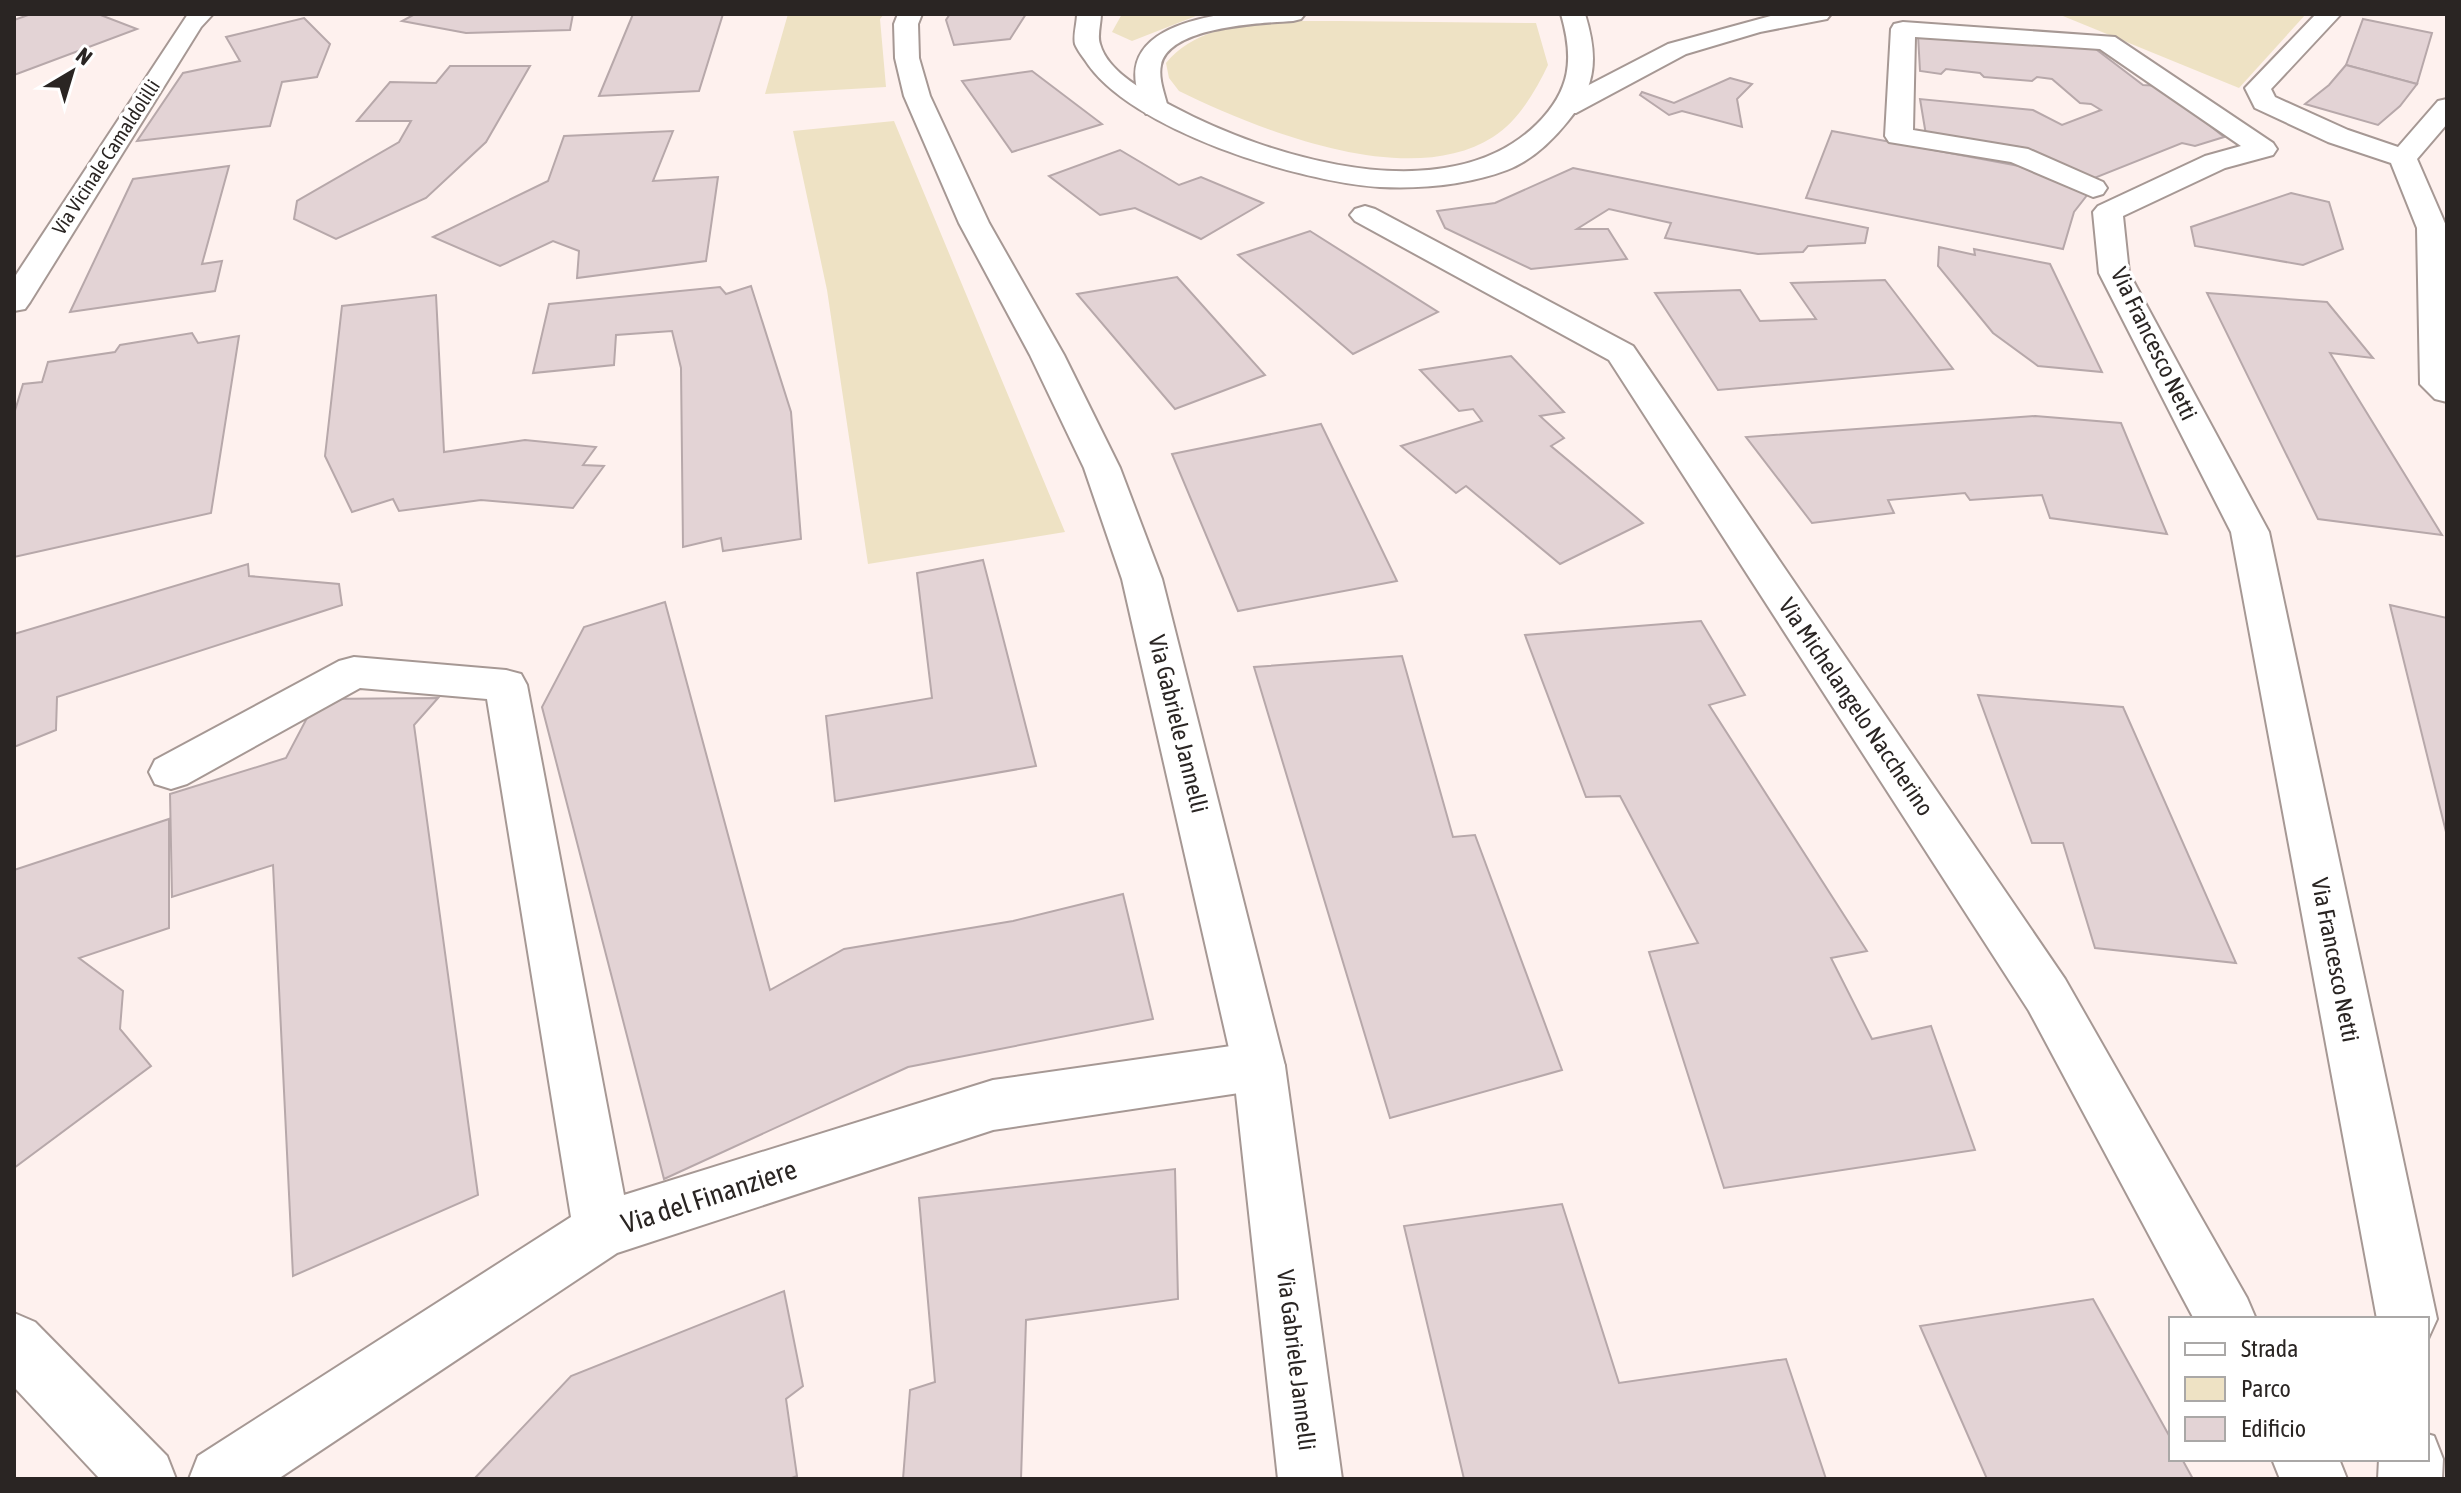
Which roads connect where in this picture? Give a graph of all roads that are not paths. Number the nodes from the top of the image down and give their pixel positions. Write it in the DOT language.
graph roads {
  1 [pos="201,14"];
  2 [pos="910,14"];
  3 [pos="1089,14"];
  4 [pos="1293,14"];
  5 [pos="1573,14"];
  6 [pos="1819,14"];
  7 [pos="2329,14"];
  8 [pos="1567,107"];
  9 [pos="2447,107"];
  10 [pos="1155,108"];
  11 [pos="2403,158"];
  12 [pos="2093,188"];
  13 [pos="1365,215"];
  14 [pos="14,302"];
  15 [pos="2447,392"];
  16 [pos="171,772"];
  17 [pos="1259,1066"];
  18 [pos="602,1230"];
  19 [pos="2225,1317"];
  20 [pos="2407,1317"];
  21 [pos="14,1343"];
  22 [pos="2305,1461"];
  23 [pos="144,1479"];
  24 [pos="221,1479"];
  25 [pos="1310,1479"];
  26 [pos="2315,1479"];
  1 -- 14 [label="main road, Via Vicinale Camaldolilli"];
  2 -- 17 [label="main road, Via Gabriele Jannelli"];
  3 -- 10 [label="main road"];
  4 -- 10 [label="main road"];
  5 -- 8 [label="main road"];
  6 -- 8 [label="main road"];
  7 -- 11 [label="main road"];
  8 -- 10 [label="main road"];
  9 -- 11 [label="main road"];
  11 -- 15 [label="main road"];
  12 -- 20 [label="main road, Via Francesco Netti"];
  13 -- 19 [label="main road, Via Michelangelo Naccherino"];
  16 -- 18 [label="main road"];
  17 -- 18 [label="main road, Via del Finanziere"];
  17 -- 25 [label="main road, Via Gabriele Jannelli"];
  18 -- 24 [label="main road, Via del Finanziere"];
  21 -- 23 [label="main road"];
  22 -- 26 [label="main road"];
}
